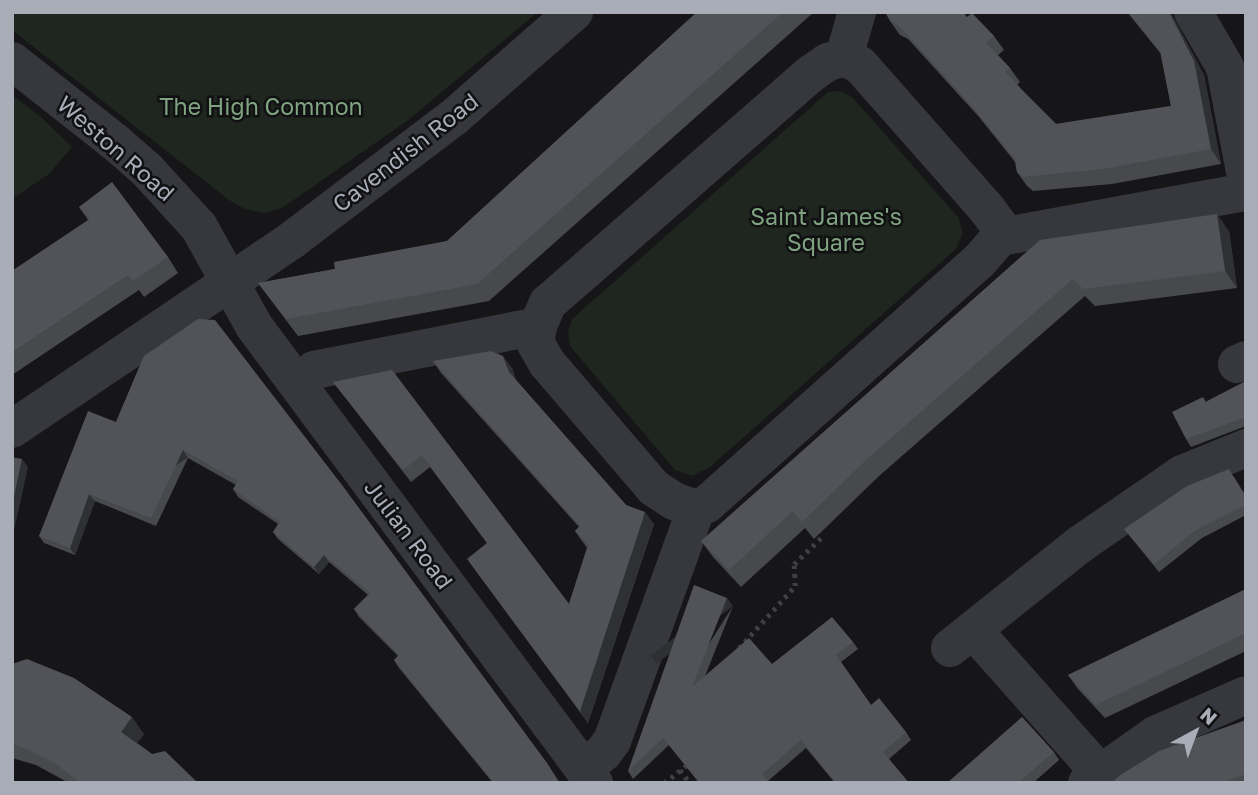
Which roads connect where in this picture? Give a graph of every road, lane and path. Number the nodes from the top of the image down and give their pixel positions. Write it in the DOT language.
graph roads {
  1 [pos="573,12"];
  2 [pos="857,12"];
  3 [pos="1193,12"];
  4 [pos="844,57"];
  5 [pos="12,61"];
  6 [pos="1246,177"];
  7 [pos="1246,192"];
  8 [pos="1000,237"];
  9 [pos="229,281"];
  10 [pos="538,326"];
  11 [pos="296,383"];
  12 [pos="12,429"];
  13 [pos="1246,447"];
  14 [pos="696,509"];
  15 [pos="823,536"];
  16 [pos="734,652"];
  17 [pos="1246,695"];
  18 [pos="698,757"];
  19 [pos="680,770"];
  20 [pos="589,776"];
  21 [pos="1093,777"];
  22 [pos="664,783"];
  23 [pos="690,783"];
  1 -- 9 [label="street, Cavendish Road"];
  2 -- 4 [label="street"];
  3 -- 6 [label="street"];
  4 -- 8 [label="street"];
  4 -- 10 [label="street"];
  5 -- 9 [label="street, Weston Road"];
  7 -- 8 [label="street"];
  8 -- 14 [label="street"];
  9 -- 11 [label="street, Julian Road"];
  9 -- 12 [label="street, Cavendish Road"];
  10 -- 11 [label="street"];
  10 -- 14 [label="street"];
  11 -- 20 [label="street, Julian Road"];
  13 -- 21 [label="street"];
  14 -- 20 [label="street"];
  15 -- 16 [label="path"];
  17 -- 21 [label="street"];
  18 -- 19 [label="path"];
  19 -- 22 [label="path"];
  19 -- 23 [label="path"];
}
